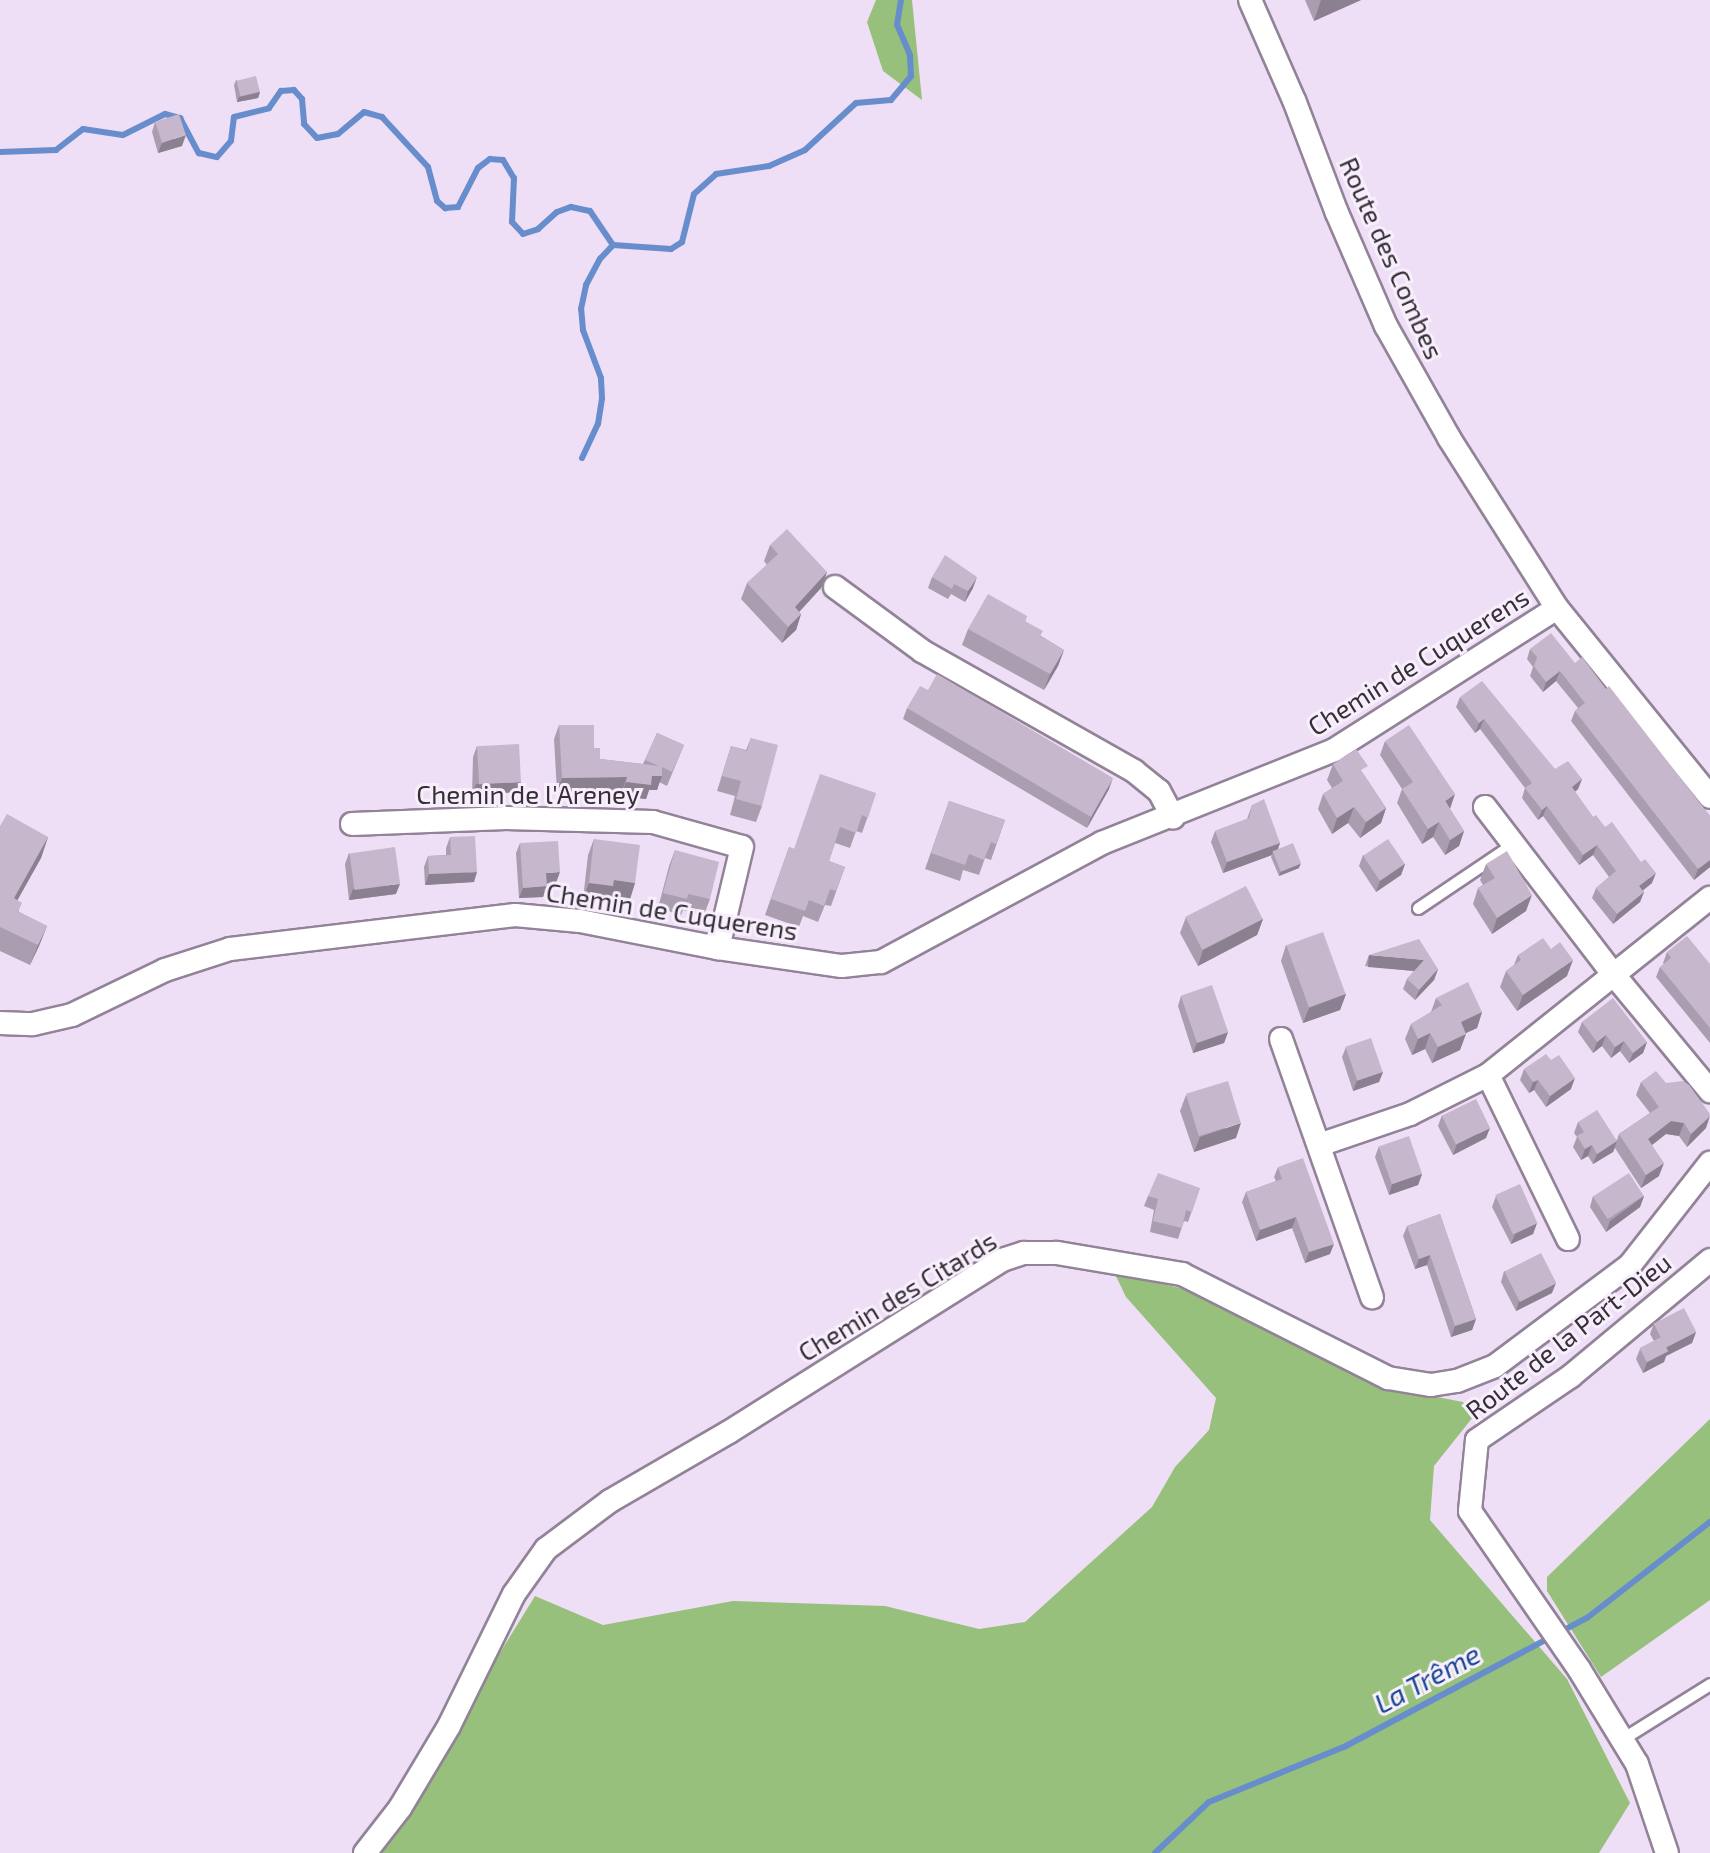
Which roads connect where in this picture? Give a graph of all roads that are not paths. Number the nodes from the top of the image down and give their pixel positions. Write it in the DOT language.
graph roads {
  1 [pos="1250,0"];
  2 [pos="835,587"];
  3 [pos="1557,608"];
  4 [pos="1710,797"];
  5 [pos="1485,807"];
  6 [pos="1173,817"];
  7 [pos="352,824"];
  8 [pos="1513,844"];
  9 [pos="1710,898"];
  10 [pos="1418,908"];
  11 [pos="718,948"];
  12 [pos="1614,975"];
  13 [pos="0,1023"];
  14 [pos="1281,1039"];
  15 [pos="1488,1075"];
  16 [pos="1710,1091"];
  17 [pos="1319,1145"];
  18 [pos="1710,1163"];
  19 [pos="1568,1239"];
  20 [pos="1710,1260"];
  21 [pos="1372,1297"];
  22 [pos="1710,1684"];
  23 [pos="1622,1739"];
  24 [pos="365,1853"];
  25 [pos="1667,1853"];
  1 -- 3 [label="street, Route des Combes"];
  2 -- 6 [label="street"];
  3 -- 4 [label="street, Chemin de Cuquerens"];
  3 -- 6 [label="street, Chemin de Cuquerens"];
  5 -- 8 [label="street"];
  6 -- 11 [label="street, Chemin de Cuquerens"];
  7 -- 11 [label="street, Chemin de l'Areney"];
  8 -- 10 [label="lane"];
  8 -- 12 [label="street"];
  9 -- 12 [label="street"];
  11 -- 13 [label="street, Chemin de Cuquerens"];
  12 -- 15 [label="street"];
  12 -- 16 [label="street"];
  14 -- 17 [label="street"];
  15 -- 17 [label="street"];
  15 -- 19 [label="street"];
  17 -- 21 [label="street"];
  18 -- 24 [label="street, Chemin des Citards"];
  20 -- 23 [label="street, Route de la Part-Dieu"];
  22 -- 23 [label="lane"];
  23 -- 25 [label="street, Route de la Part-Dieu"];
}
